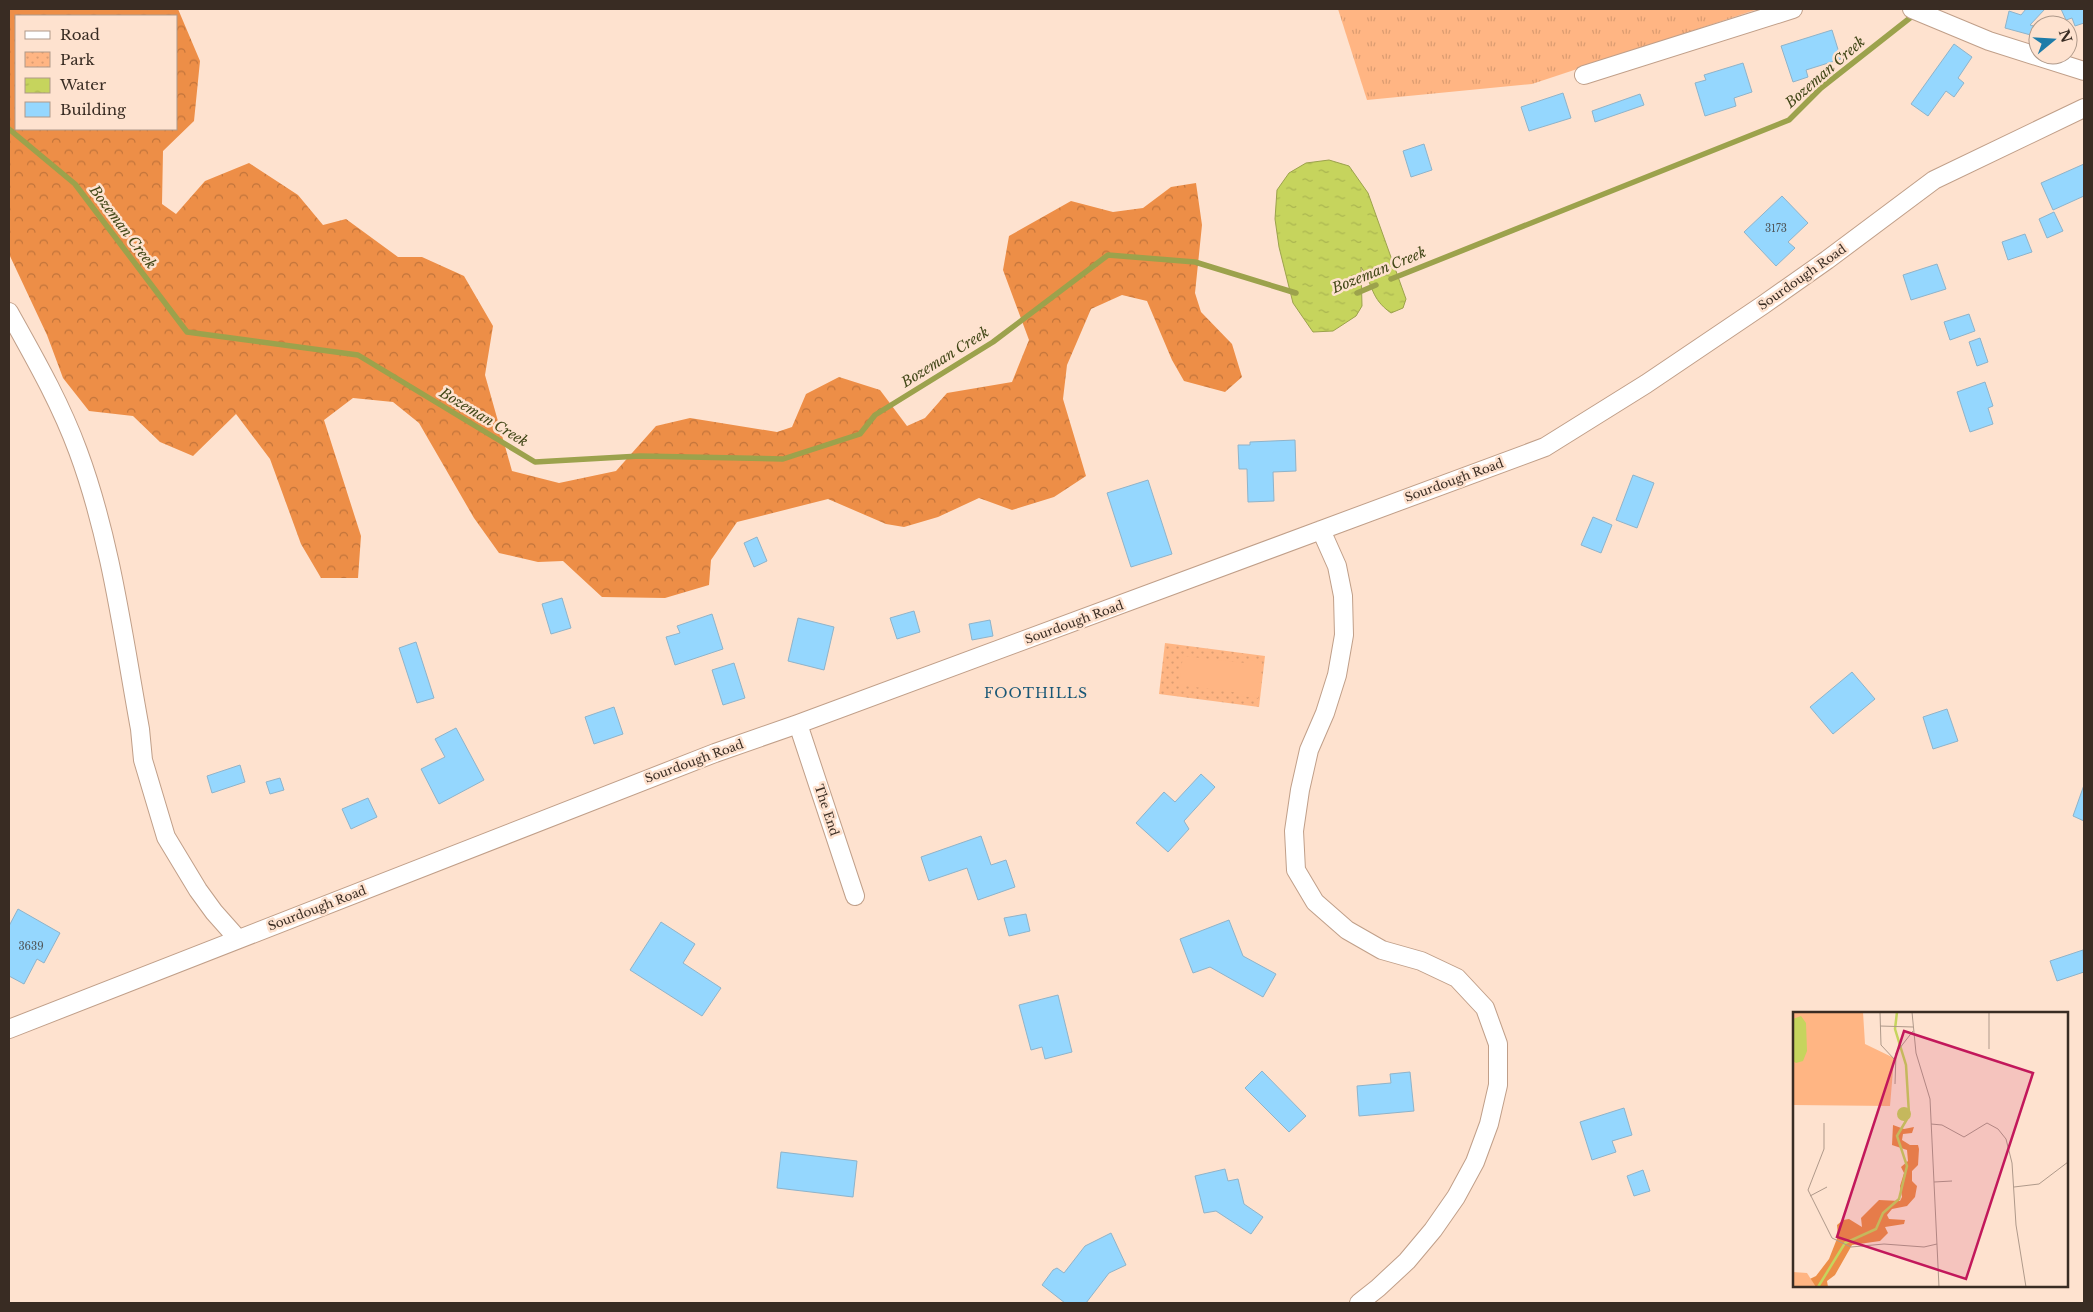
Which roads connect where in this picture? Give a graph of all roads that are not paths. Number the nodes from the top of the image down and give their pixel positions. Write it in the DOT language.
graph roads {
  1 [pos="1794,9"];
  2 [pos="1919,12"];
  3 [pos="2084,71"];
  4 [pos="1584,75"];
  5 [pos="2084,108"];
  6 [pos="9,312"];
  7 [pos="1321,530"];
  8 [pos="798,724"];
  9 [pos="856,896"];
  10 [pos="238,939"];
  11 [pos="9,1029"];
  12 [pos="1359,1303"];
  1 -- 4 [label="street"];
  2 -- 3 [label="street"];
  5 -- 7 [label="street, Sourdough Road"];
  6 -- 10 [label="street"];
  7 -- 8 [label="street, Sourdough Road"];
  7 -- 12 [label="street"];
  8 -- 9 [label="street, The End"];
  8 -- 10 [label="street, Sourdough Road"];
  10 -- 11 [label="street, Sourdough Road"];
}
